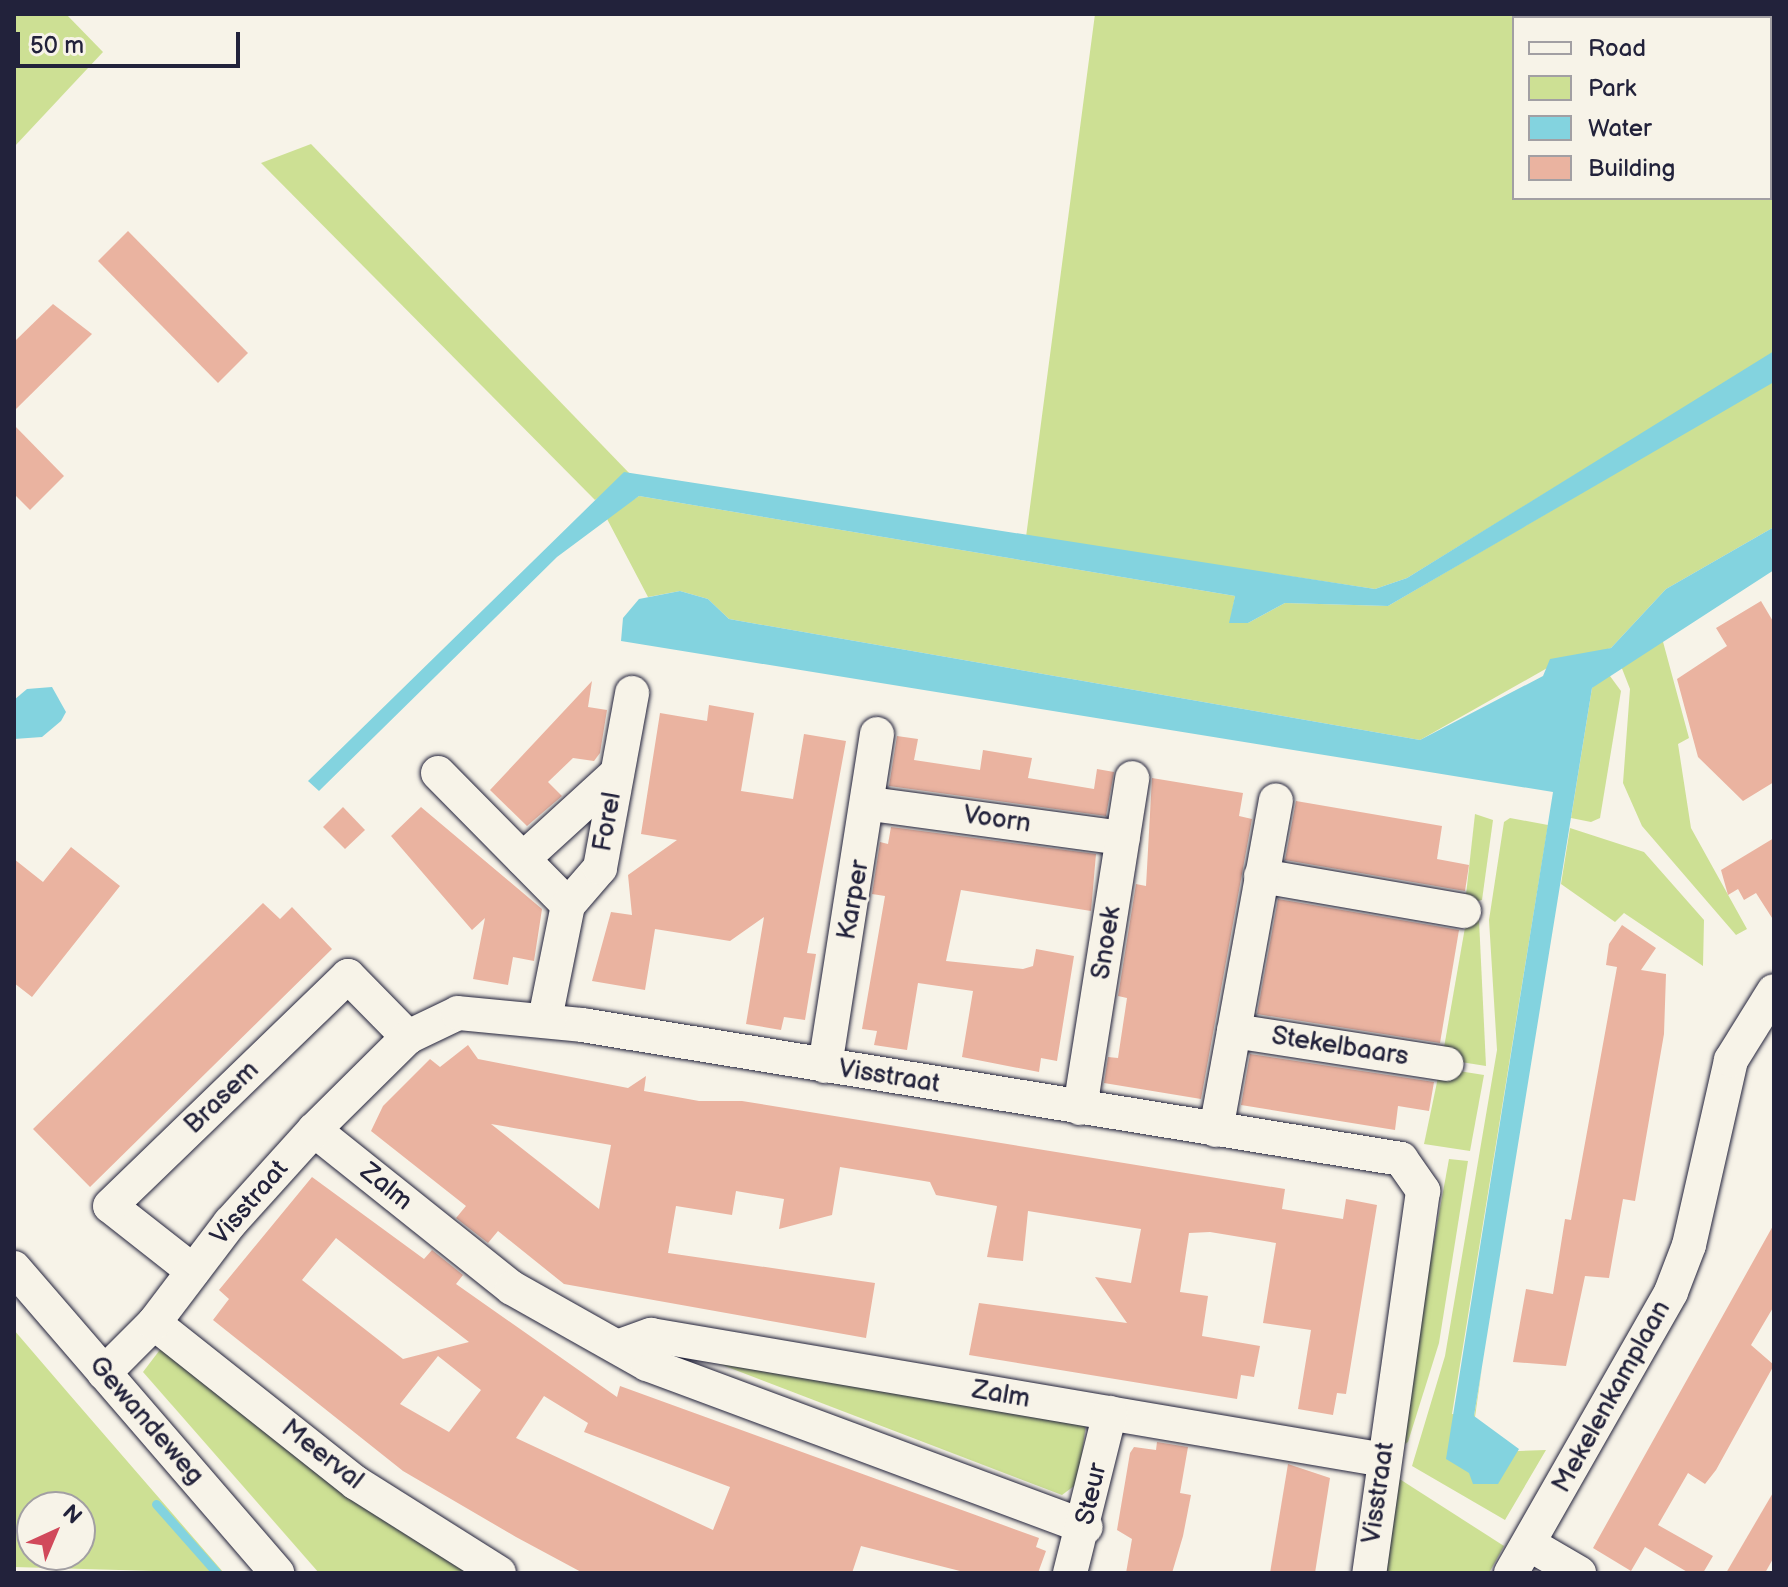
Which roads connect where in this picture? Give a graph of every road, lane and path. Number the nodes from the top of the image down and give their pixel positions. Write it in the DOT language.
graph roads {
  1 [pos="632,693"];
  2 [pos="877,734"];
  3 [pos="438,773"];
  4 [pos="616,774"];
  5 [pos="1132,778"];
  6 [pos="1276,800"];
  7 [pos="871,804"];
  8 [pos="1123,838"];
  9 [pos="523,859"];
  10 [pos="1261,876"];
  11 [pos="568,905"];
  12 [pos="1464,911"];
  13 [pos="1774,991"];
  14 [pos="545,1019"];
  15 [pos="1234,1031"];
  16 [pos="408,1037"];
  17 [pos="1446,1064"];
  18 [pos="825,1066"];
  19 [pos="1080,1108"];
  20 [pos="314,1130"];
  21 [pos="1216,1130"];
  22 [pos="14,1268"];
  23 [pos="193,1271"];
  24 [pos="154,1323"];
  25 [pos="620,1346"];
  26 [pos="104,1373"];
  27 [pos="1110,1413"];
  28 [pos="1384,1460"];
  29 [pos="1086,1527"];
  30 [pos="1520,1559"];
  31 [pos="277,1573"];
  32 [pos="499,1573"];
  33 [pos="1070,1573"];
  34 [pos="1369,1573"];
  35 [pos="1579,1573"];
  1 -- 4 [label="street, Forel"];
  2 -- 7 [label="street, Karper"];
  3 -- 9 [label="street"];
  4 -- 9 [label="street, Forel"];
  4 -- 11 [label="street, Forel"];
  5 -- 8 [label="street, Snoek"];
  6 -- 10 [label="street, Stekelbaars"];
  7 -- 8 [label="street, Voorn"];
  7 -- 18 [label="street, Karper"];
  8 -- 19 [label="street, Snoek"];
  9 -- 11 [label="street"];
  10 -- 12 [label="street"];
  10 -- 15 [label="street, Stekelbaars"];
  11 -- 14 [label="street, Forel"];
  13 -- 30 [label="street, Mekelenkamplaan"];
  14 -- 16 [label="street, Visstraat"];
  14 -- 18 [label="street, Visstraat"];
  15 -- 17 [label="street, Stekelbaars"];
  15 -- 21 [label="street, Stekelbaars"];
  16 -- 20 [label="street, Visstraat"];
  16 -- 23 [label="street, Brasem"];
  18 -- 19 [label="street, Visstraat"];
  19 -- 21 [label="street, Visstraat"];
  20 -- 23 [label="street, Visstraat"];
  20 -- 25 [label="street, Zalm"];
  21 -- 28 [label="street, Visstraat"];
  22 -- 26 [label="street, Gewandeweg"];
  23 -- 24 [label="street, Visstraat"];
  24 -- 26 [label="street, Visstraat"];
  24 -- 32 [label="street, Meerval"];
  25 -- 27 [label="street, Zalm"];
  25 -- 29 [label="street, Zalm"];
  26 -- 31 [label="street, Gewandeweg"];
  27 -- 28 [label="street, Zalm"];
  27 -- 29 [label="street, Steur"];
  28 -- 34 [label="street, Visstraat"];
  29 -- 33 [label="street, Steur"];
  30 -- 35 [label="street"];
}
